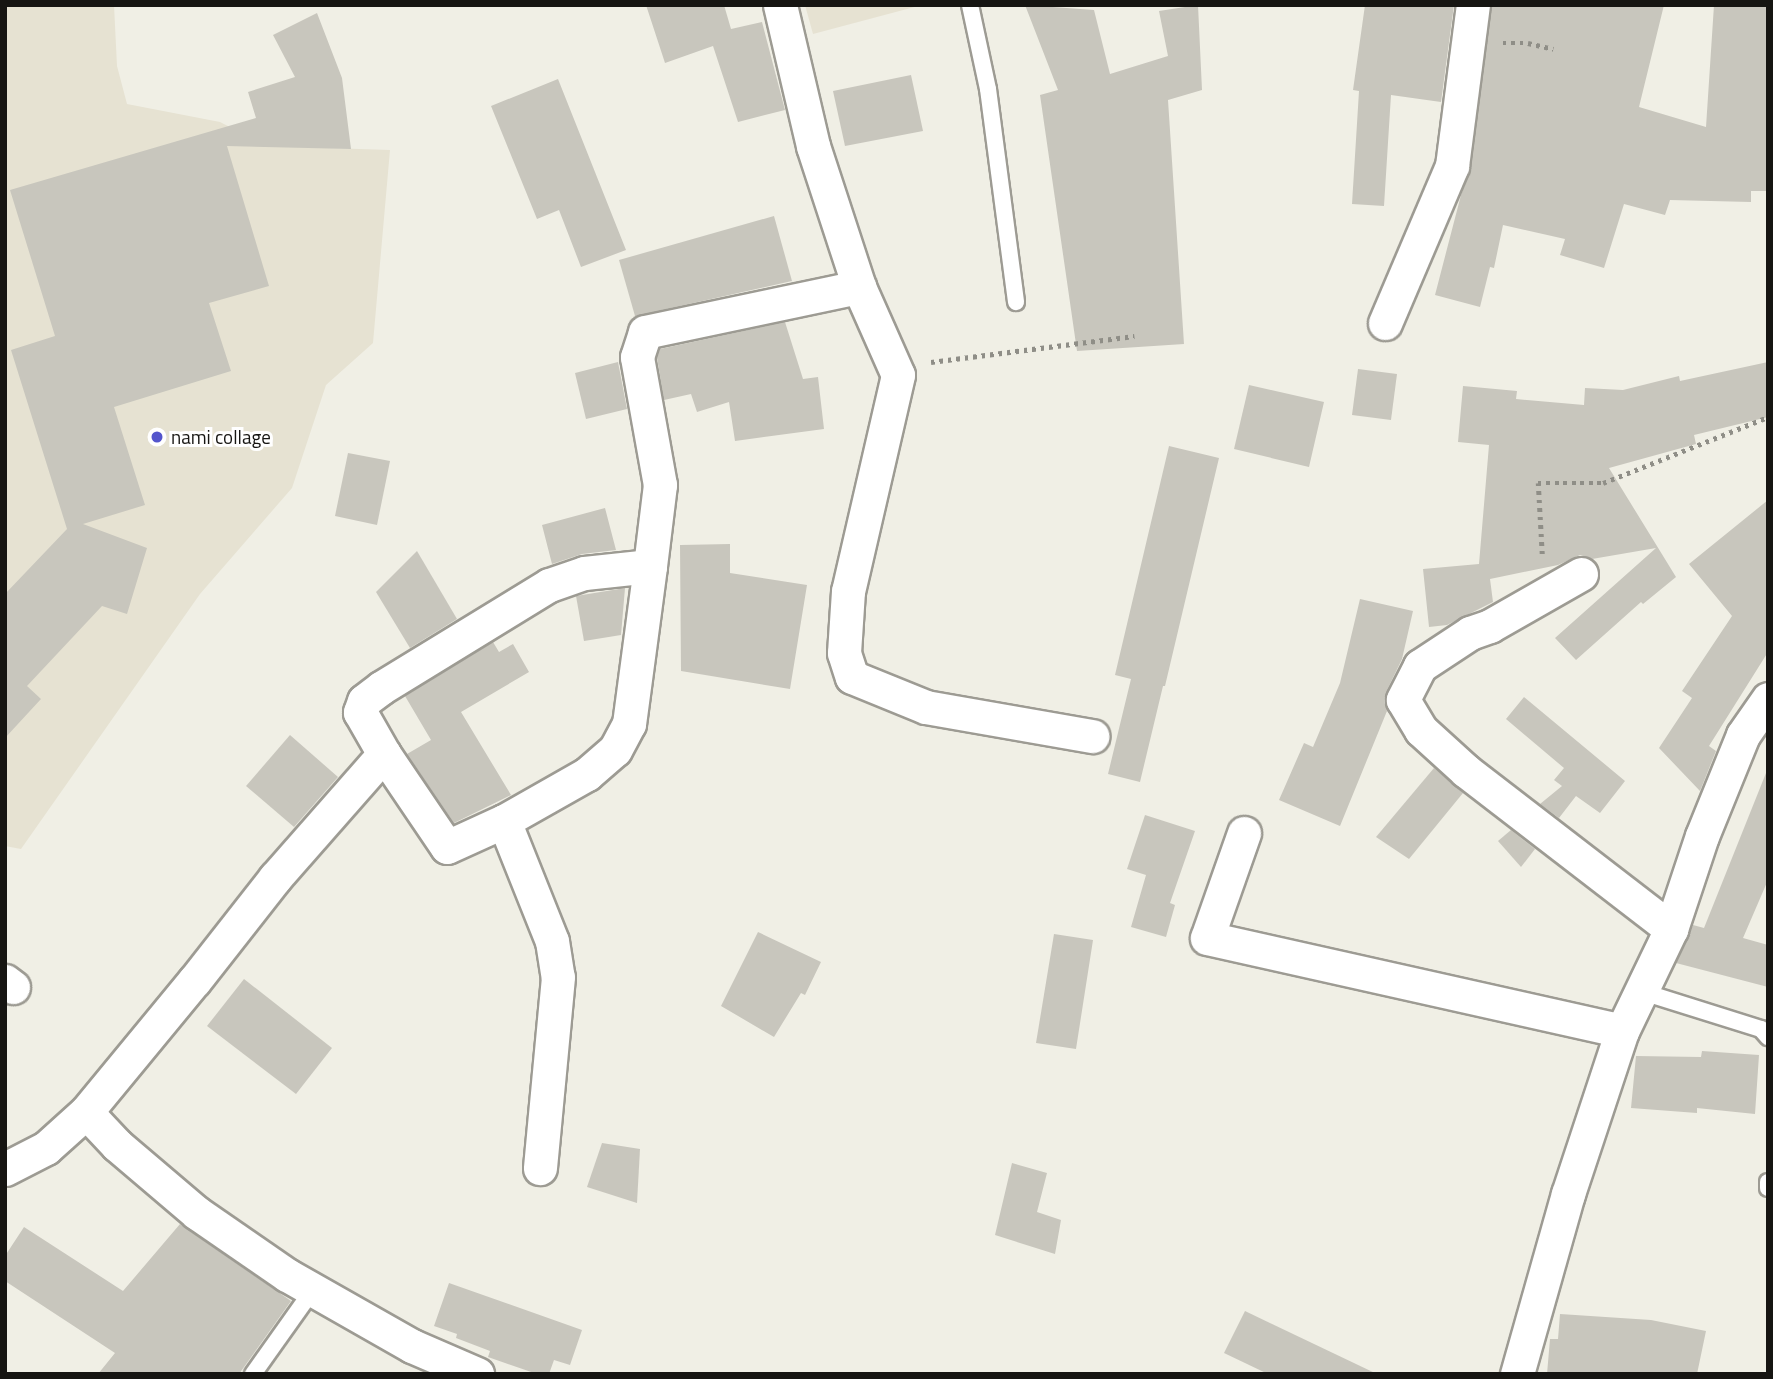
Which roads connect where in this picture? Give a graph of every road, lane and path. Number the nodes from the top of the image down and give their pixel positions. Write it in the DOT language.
graph roads {
  1 [pos="780,5"];
  2 [pos="970,5"];
  3 [pos="1471,19"];
  4 [pos="1553,49"];
  5 [pos="859,287"];
  6 [pos="1016,302"];
  7 [pos="1385,323"];
  8 [pos="1134,336"];
  9 [pos="898,375"];
  10 [pos="1768,417"];
  11 [pos="650,566"];
  12 [pos="1581,574"];
  13 [pos="1545,595"];
  14 [pos="1768,699"];
  15 [pos="1093,736"];
  16 [pos="384,754"];
  17 [pos="504,821"];
  18 [pos="1244,833"];
  19 [pos="1671,929"];
  20 [pos="1643,992"];
  21 [pos="1622,1031"];
  22 [pos="1768,1037"];
  23 [pos="86,1112"];
  24 [pos="540,1168"];
  25 [pos="5,1169"];
  26 [pos="312,1291"];
  27 [pos="253,1374"];
  28 [pos="477,1374"];
  29 [pos="1517,1374"];
  1 -- 5 [label="street"];
  2 -- 6 [label="lane"];
  3 -- 4 [label="path"];
  3 -- 7 [label="street"];
  5 -- 9 [label="street"];
  5 -- 11 [label="street"];
  8 -- 9 [label="path"];
  9 -- 15 [label="street"];
  10 -- 13 [label="path"];
  11 -- 16 [label="street"];
  11 -- 17 [label="street"];
  12 -- 13 [label="street"];
  13 -- 19 [label="street"];
  14 -- 19 [label="street"];
  16 -- 17 [label="street"];
  16 -- 23 [label="street"];
  17 -- 24 [label="street"];
  18 -- 21 [label="street"];
  19 -- 20 [label="street"];
  20 -- 21 [label="street"];
  20 -- 22 [label="lane"];
  21 -- 29 [label="street"];
  23 -- 25 [label="street"];
  23 -- 26 [label="street"];
  26 -- 27 [label="lane"];
  26 -- 28 [label="street"];
}
